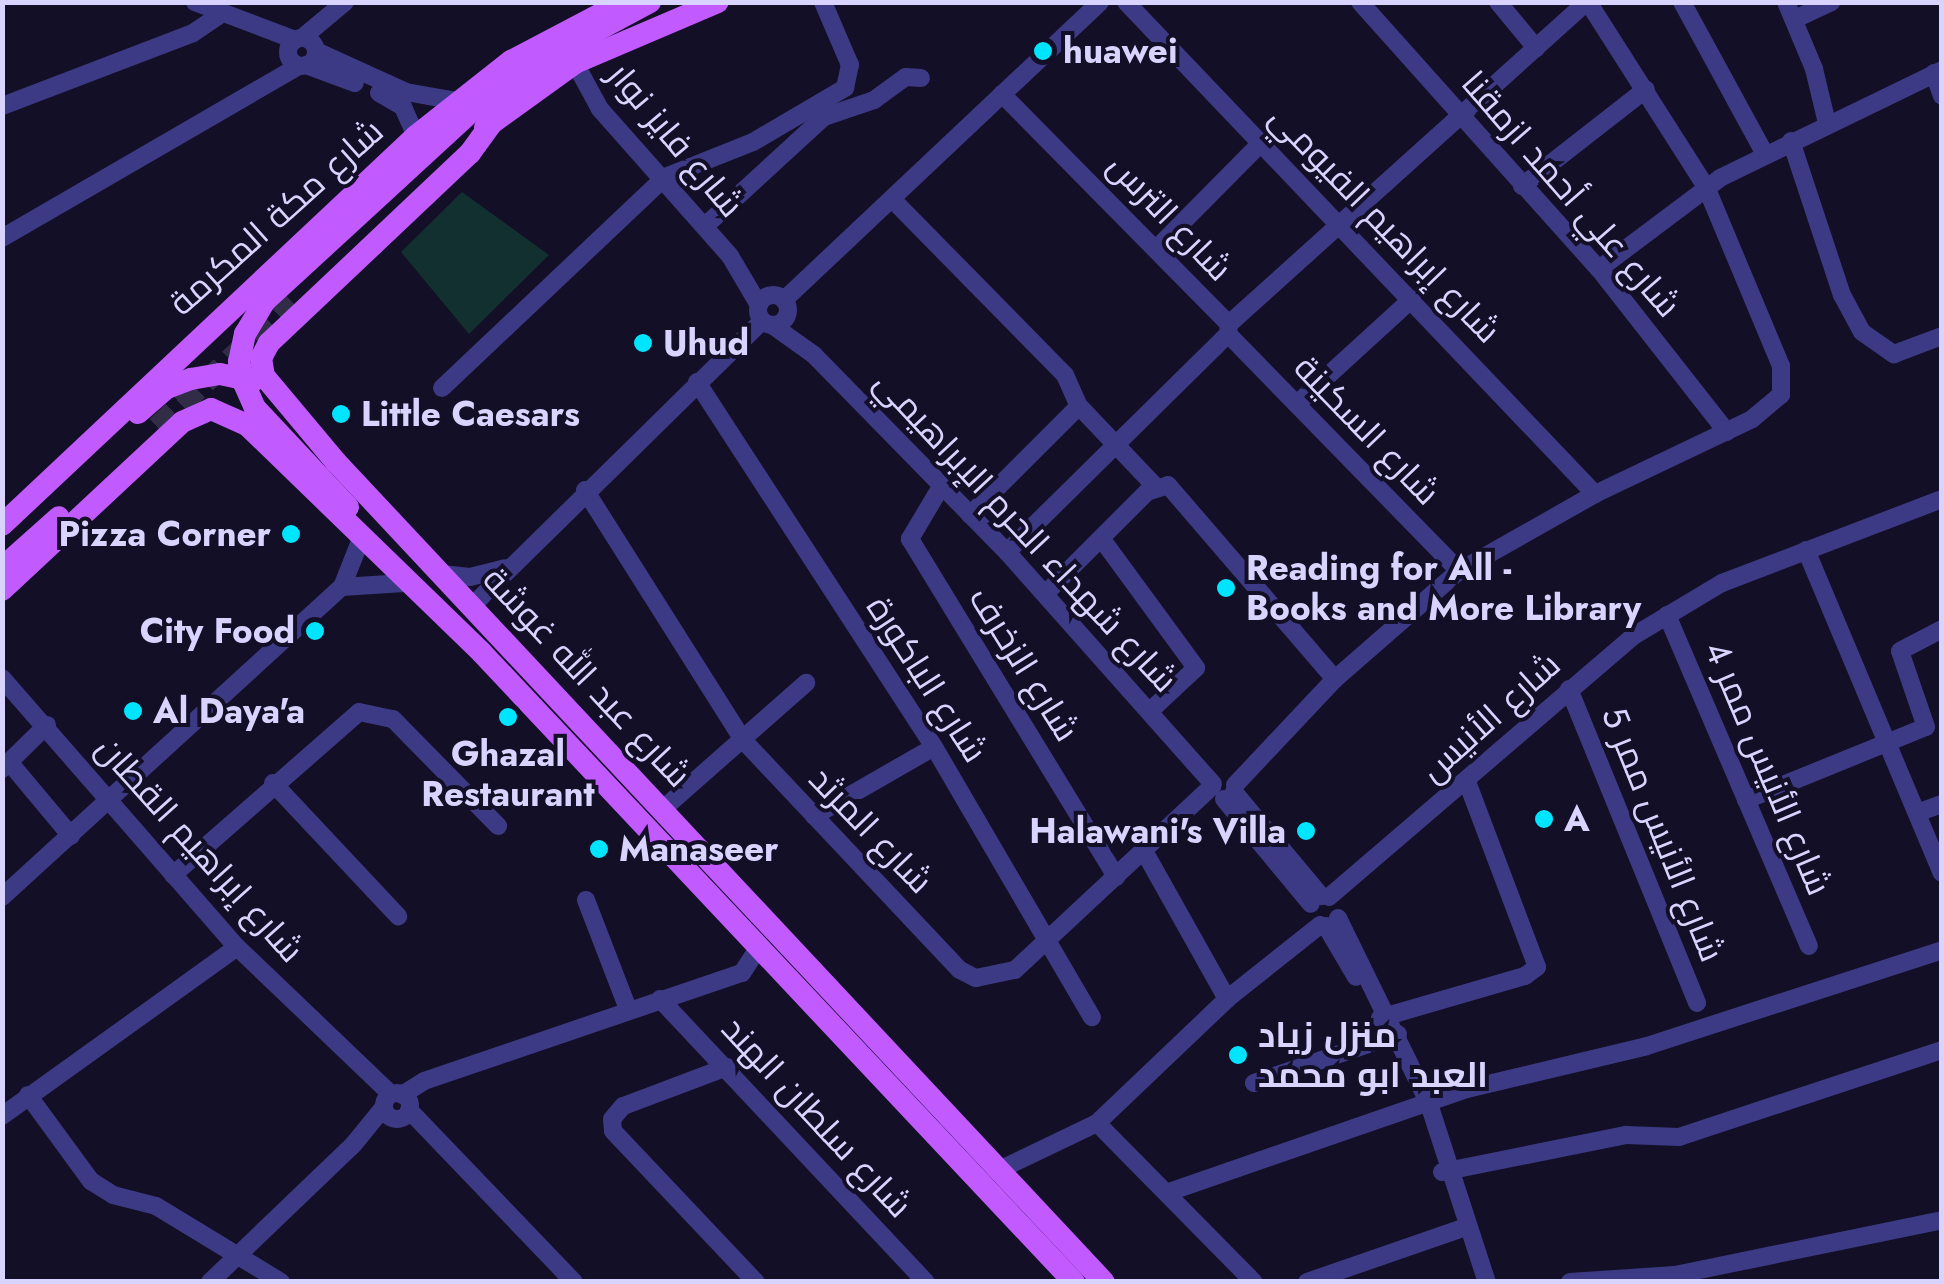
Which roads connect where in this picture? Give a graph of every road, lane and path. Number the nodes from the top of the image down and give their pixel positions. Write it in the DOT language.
graph roads {
  1 [pos="195,2"];
  2 [pos="627,2"];
  3 [pos="650,2"];
  4 [pos="718,2"];
  5 [pos="823,2"];
  6 [pos="1100,2"];
  7 [pos="1126,2"];
  8 [pos="1360,2"];
  9 [pos="1498,2"];
  10 [pos="1587,2"];
  11 [pos="1682,2"];
  12 [pos="1831,2"];
  13 [pos="342,6"];
  14 [pos="1790,10"];
  15 [pos="220,15"];
  16 [pos="1536,48"];
  17 [pos="301,52"];
  18 [pos="572,54"];
  19 [pos="1938,72"];
  20 [pos="921,78"];
  21 [pos="1646,89"];
  22 [pos="1002,94"];
  23 [pos="1942,96"];
  24 [pos="458,100"];
  25 [pos="2,106"];
  26 [pos="1463,119"];
  27 [pos="494,120"];
  28 [pos="1827,123"];
  29 [pos="416,136"];
  30 [pos="1791,141"];
  31 [pos="753,142"];
  32 [pos="1260,142"];
  33 [pos="1764,154"];
  34 [pos="770,166"];
  35 [pos="665,177"];
  36 [pos="1522,186"];
  37 [pos="1706,187"];
  38 [pos="892,200"];
  39 [pos="705,226"];
  40 [pos="1340,226"];
  41 [pos="2,238"];
  42 [pos="1157,248"];
  43 [pos="1599,269"];
  44 [pos="248,288"];
  45 [pos="1412,299"];
  46 [pos="292,302"];
  47 [pos="772,310"];
  48 [pos="1229,329"];
  49 [pos="280,333"];
  50 [pos="1942,336"];
  51 [pos="697,382"];
  52 [pos="442,388"];
  53 [pos="277,396"];
  54 [pos="150,402"];
  55 [pos="1298,403"];
  56 [pos="1080,406"];
  57 [pos="182,422"];
  58 [pos="157,427"];
  59 [pos="1728,432"];
  60 [pos="312,436"];
  61 [pos="1116,445"];
  62 [pos="286,466"];
  63 [pos="942,486"];
  64 [pos="1155,486"];
  65 [pos="585,490"];
  66 [pos="1595,494"];
  67 [pos="1942,499"];
  68 [pos="970,515"];
  69 [pos="2,525"];
  70 [pos="1102,538"];
  71 [pos="361,539"];
  72 [pos="2,540"];
  73 [pos="1806,550"];
  74 [pos="1007,552"];
  75 [pos="2,568"];
  76 [pos="506,568"];
  77 [pos="1459,572"];
  78 [pos="442,574"];
  79 [pos="404,583"];
  80 [pos="342,587"];
  81 [pos="2,590"];
  82 [pos="1046,593"];
  83 [pos="471,607"];
  84 [pos="1667,615"];
  85 [pos="1942,630"];
  86 [pos="482,653"];
  87 [pos="2,678"];
  88 [pos="1334,679"];
  89 [pos="806,683"];
  90 [pos="1570,689"];
  91 [pos="1150,712"];
  92 [pos="47,726"];
  93 [pos="743,740"];
  94 [pos="1888,745"];
  95 [pos="934,747"];
  96 [pos="6,766"];
  97 [pos="1468,782"];
  98 [pos="274,783"];
  99 [pos="1223,788"];
  100 [pos="110,800"];
  101 [pos="1746,800"];
  102 [pos="1942,804"];
  103 [pos="662,808"];
  104 [pos="1917,813"];
  105 [pos="814,816"];
  106 [pos="498,826"];
  107 [pos="71,836"];
  108 [pos="1144,851"];
  109 [pos="1942,872"];
  110 [pos="173,876"];
  111 [pos="1116,877"];
  112 [pos="2,897"];
  113 [pos="586,900"];
  114 [pos="1324,911"];
  115 [pos="398,916"];
  116 [pos="1050,938"];
  117 [pos="1808,946"];
  118 [pos="237,947"];
  119 [pos="758,948"];
  120 [pos="1942,950"];
  121 [pos="660,999"];
  122 [pos="1227,999"];
  123 [pos="1697,1003"];
  124 [pos="628,1009"];
  125 [pos="1092,1017"];
  126 [pos="1384,1017"];
  127 [pos="1393,1036"];
  128 [pos="1942,1050"];
  129 [pos="727,1066"];
  130 [pos="1254,1083"];
  131 [pos="28,1096"];
  132 [pos="397,1106"];
  133 [pos="1424,1106"];
  134 [pos="2,1116"];
  135 [pos="1097,1123"];
  136 [pos="1000,1170"];
  137 [pos="1447,1171"];
  138 [pos="1170,1192"];
  139 [pos="1942,1220"];
  140 [pos="1460,1228"];
  141 [pos="236,1256"];
  142 [pos="1675,1278"];
  143 [pos="210,1282"];
  144 [pos="281,1282"];
  145 [pos="574,1282"];
  146 [pos="756,1282"];
  147 [pos="926,1282"];
  148 [pos="1074,1282"];
  149 [pos="1104,1282"];
  150 [pos="1254,1282"];
  151 [pos="1307,1282"];
  152 [pos="1476,1282"];
  153 [pos="1487,1282"];
  154 [pos="1570,1282"];
  1 -- 15 [label="street"];
  2 -- 24 [label="main road, شارع مكة المكرمة"];
  3 -- 18 [label="main road"];
  4 -- 18 [label="main road"];
  5 -- 31 [label="street"];
  6 -- 22 [label="street"];
  7 -- 32 [label="street, شارع إبراهيم الفيومي"];
  8 -- 26 [label="street, شارع علي أحمد ازمقنا"];
  9 -- 16 [label="street"];
  10 -- 16 [label="street, شارع الترس"];
  10 -- 21 [label="street, شارع المرثد"];
  11 -- 33 [label="street"];
  12 -- 14 [label="street"];
  13 -- 17 [label="street"];
  14 -- 28 [label="street"];
  15 -- 17 [label="street"];
  15 -- 25 [label="street"];
  16 -- 26 [label="street, شارع الترس"];
  17 -- 24 [label="street"];
  17 -- 29 [label="street"];
  17 -- 41 [label="street"];
  18 -- 27 [label="main road"];
  18 -- 35 [label="street, شارع فايز نوار"];
  18 -- 86 [label="main road"];
  19 -- 23 [label="street"];
  19 -- 28 [label="street"];
  20 -- 34 [label="street"];
  21 -- 36 [label="street"];
  21 -- 37 [label="street, شارع المرثد"];
  22 -- 38 [label="street"];
  22 -- 42 [label="street, شارع الترس"];
  24 -- 29 [label="main road, شارع مكة المكرمة"];
  26 -- 36 [label="street, شارع علي أحمد ازمقنا"];
  26 -- 40 [label="street, شارع الترس"];
  27 -- 46 [label="main road"];
  27 -- 49 [label="main road, شارع عبد الله غوشة"];
  28 -- 30 [label="street"];
  29 -- 44 [label="main road, شارع مكة المكرمة"];
  30 -- 33 [label="street"];
  30 -- 50 [label="street"];
  31 -- 34 [label="street"];
  31 -- 35 [label="street"];
  32 -- 40 [label="street, شارع إبراهيم الفيومي"];
  32 -- 42 [label="street"];
  33 -- 37 [label="street"];
  34 -- 39 [label="street"];
  35 -- 39 [label="street, شارع فايز نوار"];
  35 -- 52 [label="street"];
  36 -- 43 [label="street, شارع علي أحمد ازمقنا"];
  37 -- 43 [label="street"];
  37 -- 59 [label="street, شارع المرثد"];
  38 -- 47 [label="street"];
  38 -- 56 [label="street"];
  39 -- 47 [label="street, شارع فايز نوار"];
  40 -- 45 [label="street, شارع إبراهيم الفيومي"];
  40 -- 48 [label="street, شارع الترس"];
  42 -- 48 [label="street, شارع الترس"];
  43 -- 59 [label="street, شارع علي أحمد ازمقنا"];
  44 -- 49 [label="main road"];
  44 -- 69 [label="main road, شارع مكة المكرمة"];
  45 -- 55 [label="street"];
  45 -- 66 [label="street, شارع إبراهيم الفيومي"];
  47 -- 51 [label="street"];
  47 -- 63 [label="street, شارع شهداء الحرم الإبراهيمي"];
  48 -- 55 [label="street, شارع السكينة"];
  48 -- 61 [label="street"];
  49 -- 53 [label="main road, شارع عبد الله غوشة"];
  51 -- 65 [label="street"];
  51 -- 95 [label="street, شارع الباكورة"];
  53 -- 54 [label="main road"];
  53 -- 60 [label="main road, شارع عبد الله غوشة"];
  54 -- 57 [label="main road"];
  54 -- 72 [label="main road"];
  55 -- 77 [label="street, شارع السكينة"];
  56 -- 61 [label="street"];
  56 -- 68 [label="street"];
  57 -- 62 [label="main road, شارع عبد الله غوشة"];
  57 -- 81 [label="main road"];
  58 -- 75 [label="main road"];
  59 -- 66 [label="street, شارع المرثد"];
  60 -- 62 [label="main road"];
  60 -- 78 [label="main road, شارع عبد الله غوشة"];
  61 -- 64 [label="street"];
  61 -- 74 [label="street"];
  62 -- 71 [label="main road, شارع عبد الله غوشة"];
  63 -- 68 [label="street, شارع شهداء الحرم الإبراهيمي"];
  63 -- 111 [label="street, شارع الزخرف"];
  64 -- 70 [label="street"];
  64 -- 88 [label="street"];
  65 -- 76 [label="street"];
  65 -- 93 [label="street, شارع المرثد"];
  66 -- 77 [label="street, شارع المرثد"];
  67 -- 73 [label="street, شارع الأنيس"];
  68 -- 74 [label="street, شارع شهداء الحرم الإبراهيمي"];
  70 -- 82 [label="street"];
  70 -- 91 [label="street"];
  71 -- 79 [label="main road, شارع عبد الله غوشة"];
  71 -- 80 [label="street"];
  73 -- 84 [label="street, شارع الأنيس"];
  73 -- 94 [label="street"];
  74 -- 82 [label="street, شارع شهداء الحرم الإبراهيمي"];
  76 -- 78 [label="street"];
  76 -- 83 [label="street"];
  77 -- 88 [label="street, شارع المرثد"];
  78 -- 83 [label="main road, شارع عبد الله غوشة"];
  79 -- 80 [label="street"];
  79 -- 86 [label="main road, شارع عبد الله غوشة"];
  80 -- 100 [label="street"];
  82 -- 91 [label="street, شارع شهداء الحرم الإبراهيمي"];
  83 -- 103 [label="main road, شارع عبد الله غوشة"];
  84 -- 90 [label="street, شارع الأنيس"];
  84 -- 101 [label="street, شارع الأنيس ممر 4"];
  85 -- 94 [label="street"];
  86 -- 119 [label="main road, شارع عبد الله غوشة"];
  87 -- 92 [label="street, شارع إبراهيم القطان"];
  88 -- 99 [label="street, شارع المرثد"];
  89 -- 93 [label="street"];
  90 -- 97 [label="street, شارع الأنيس"];
  90 -- 123 [label="street, شارع الأنيس ممر 5"];
  91 -- 99 [label="street, شارع شهداء الحرم الإبراهيمي"];
  92 -- 96 [label="street"];
  92 -- 100 [label="street, شارع إبراهيم القطان"];
  93 -- 103 [label="street"];
  93 -- 105 [label="street, شارع المرثد"];
  94 -- 101 [label="street"];
  94 -- 104 [label="street"];
  95 -- 105 [label="street"];
  95 -- 116 [label="street, شارع الباكورة"];
  96 -- 107 [label="street"];
  97 -- 114 [label="street, شارع الأنيس"];
  97 -- 126 [label="street"];
  98 -- 106 [label="street"];
  98 -- 110 [label="street"];
  98 -- 115 [label="street"];
  99 -- 108 [label="street, شارع المرثد"];
  99 -- 114 [label="street, شارع شهداء الحرم الإبراهيمي"];
  100 -- 107 [label="street"];
  100 -- 110 [label="street, شارع إبراهيم القطان"];
  101 -- 117 [label="street, شارع الأنيس ممر 4"];
  102 -- 104 [label="street"];
  103 -- 136 [label="main road, شارع عبد الله غوشة"];
  104 -- 109 [label="street"];
  105 -- 116 [label="street, شارع المرثد"];
  107 -- 112 [label="street"];
  108 -- 111 [label="street, شارع المرثد"];
  108 -- 122 [label="street"];
  110 -- 118 [label="street, شارع إبراهيم القطان"];
  111 -- 116 [label="street, شارع المرثد"];
  113 -- 124 [label="street"];
  114 -- 122 [label="street, شارع الأنيس"];
  114 -- 126 [label="street, شارع شهداء الحرم الإبراهيمي"];
  116 -- 125 [label="street, شارع الباكورة"];
  118 -- 131 [label="street"];
  118 -- 132 [label="street, شارع إبراهيم القطان"];
  119 -- 121 [label="street, شارع سلطان الهند"];
  119 -- 148 [label="main road, شارع عبد الله غوشة"];
  120 -- 133 [label="street"];
  121 -- 124 [label="street, شارع سلطان الهند"];
  121 -- 129 [label="street, شارع سلطان الهند"];
  122 -- 135 [label="street, شارع الأنيس"];
  124 -- 132 [label="street, شارع سلطان الهند"];
  126 -- 127 [label="street, شارع شهداء الحرم الإبراهيمي"];
  127 -- 130 [label="street"];
  127 -- 133 [label="street, شارع شهداء الحرم الإبراهيمي"];
  128 -- 137 [label="street"];
  129 -- 146 [label="street"];
  129 -- 147 [label="street, شارع سلطان الهند"];
  131 -- 134 [label="street"];
  131 -- 141 [label="street"];
  132 -- 141 [label="street, شارع سلطان الهند"];
  132 -- 145 [label="street, شارع إبراهيم القطان"];
  133 -- 137 [label="street, شارع شهداء الحرم الإبراهيمي"];
  133 -- 138 [label="street"];
  135 -- 136 [label="street, شارع الأنيس"];
  135 -- 138 [label="street"];
  136 -- 149 [label="main road, شارع عبد الله غوشة"];
  137 -- 140 [label="street, شارع شهداء الحرم الإبراهيمي"];
  137 -- 153 [label="street, شارع شهداء الحرم الإبراهيمي"];
  138 -- 150 [label="street"];
  139 -- 142 [label="street"];
  140 -- 151 [label="street"];
  140 -- 152 [label="street, شارع شهداء الحرم الإبراهيمي"];
  141 -- 143 [label="street, شارع سلطان الهند"];
  141 -- 144 [label="street"];
  142 -- 154 [label="street"];
}
